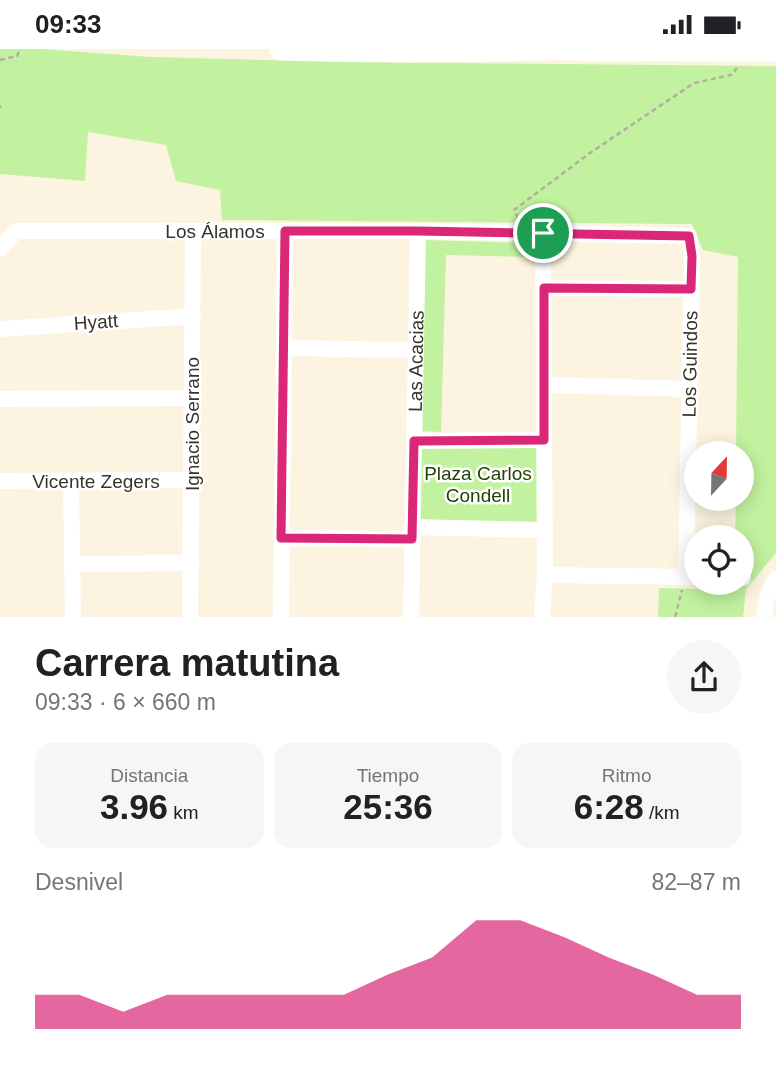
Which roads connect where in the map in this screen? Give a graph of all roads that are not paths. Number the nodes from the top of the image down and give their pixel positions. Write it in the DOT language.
graph roads {
  1 [pos="281,49"];
  2 [pos="299,49"];
  3 [pos="547,49"];
  4 [pos="556,49"];
  5 [pos="413,50"];
  6 [pos="752,50"];
  7 [pos="776,50"];
  8 [pos="193,231"];
  9 [pos="285,231"];
  10 [pos="418,231"];
  11 [pos="543,233"];
  12 [pos="689,236"];
  13 [pos="0,249"];
  14 [pos="544,288"];
  15 [pos="691,289"];
  16 [pos="193,316"];
  17 [pos="0,329"];
  18 [pos="284,348"];
  19 [pos="416,349"];
  20 [pos="544,385"];
  21 [pos="689,389"];
  22 [pos="192,398"];
  23 [pos="0,399"];
  24 [pos="544,440"];
  25 [pos="414,441"];
  26 [pos="191,480"];
  27 [pos="0,481"];
  28 [pos="71,481"];
  29 [pos="690,525"];
  30 [pos="545,530"];
  31 [pos="412,533"];
  32 [pos="281,538"];
  33 [pos="191,562"];
  34 [pos="72,564"];
  35 [pos="545,575"];
  36 [pos="684,577"];
  37 [pos="776,579"];
  38 [pos="73,617"];
  39 [pos="190,617"];
  40 [pos="281,617"];
  41 [pos="411,617"];
  42 [pos="542,617"];
  43 [pos="764,617"];
  1 -- 2 [label="street"];
  2 -- 5 [label="street"];
  3 -- 5 [label="street"];
  4 -- 6 [label="street"];
  6 -- 7 [label="street"];
  8 -- 9 [label="street, Los Álamos"];
  8 -- 13 [label="street, Los Álamos"];
  8 -- 16 [label="street, Ignacio Serrano"];
  9 -- 10 [label="street, Los Álamos"];
  9 -- 18 [label="street"];
  10 -- 11 [label="street, Los Álamos"];
  10 -- 19 [label="street, Las Acacias"];
  11 -- 12 [label="street, Los Álamos"];
  11 -- 14 [label="street"];
  12 -- 15 [label="street, Los Guindos"];
  14 -- 15 [label="street"];
  14 -- 20 [label="street"];
  15 -- 21 [label="street, Los Guindos"];
  16 -- 17 [label="street, Hyatt"];
  16 -- 22 [label="street, Ignacio Serrano"];
  18 -- 19 [label="street"];
  18 -- 32 [label="street"];
  19 -- 25 [label="street, Las Acacias"];
  20 -- 21 [label="street"];
  20 -- 24 [label="street"];
  21 -- 29 [label="street, Los Guindos"];
  22 -- 23 [label="street"];
  22 -- 26 [label="street, Ignacio Serrano"];
  24 -- 25 [label="street"];
  24 -- 30 [label="street"];
  25 -- 31 [label="street, Las Acacias"];
  26 -- 28 [label="street, Vicente Zegers"];
  26 -- 33 [label="street, Ignacio Serrano"];
  27 -- 28 [label="street, Vicente Zegers"];
  28 -- 34 [label="street"];
  30 -- 31 [label="street"];
  30 -- 35 [label="street"];
  31 -- 32 [label="street"];
  31 -- 41 [label="street, Las Acacias"];
  32 -- 40 [label="street"];
  33 -- 34 [label="street"];
  33 -- 39 [label="street, Ignacio Serrano"];
  34 -- 38 [label="street"];
  35 -- 36 [label="street"];
  35 -- 42 [label="street"];
  37 -- 43 [label="street"];
}
